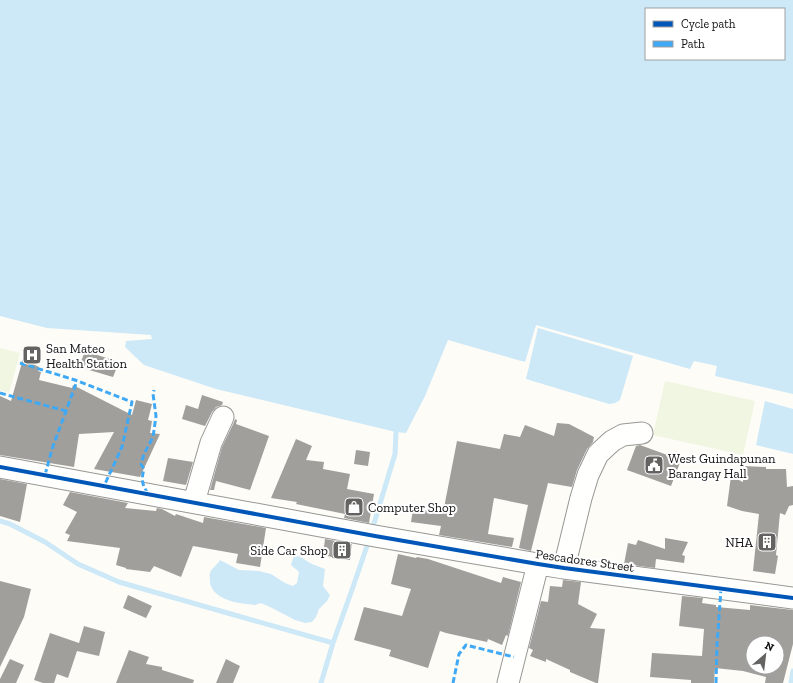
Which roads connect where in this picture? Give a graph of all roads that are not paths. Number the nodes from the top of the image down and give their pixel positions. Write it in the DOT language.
graph roads {
  1 [pos="223,418"];
  2 [pos="642,433"];
  3 [pos="0,467"];
  4 [pos="194,502"];
  5 [pos="538,564"];
  6 [pos="564,568"];
  7 [pos="793,598"];
  8 [pos="508,683"];
  1 -- 4 [label="street"];
  2 -- 6 [label="street"];
  3 -- 4 [label="street, Pescadores Street"];
  4 -- 5 [label="street, Pescadores Street"];
  5 -- 6 [label="street, Pescadores Street"];
  5 -- 8 [label="street"];
  6 -- 7 [label="street, Pescadores Street"];
}
